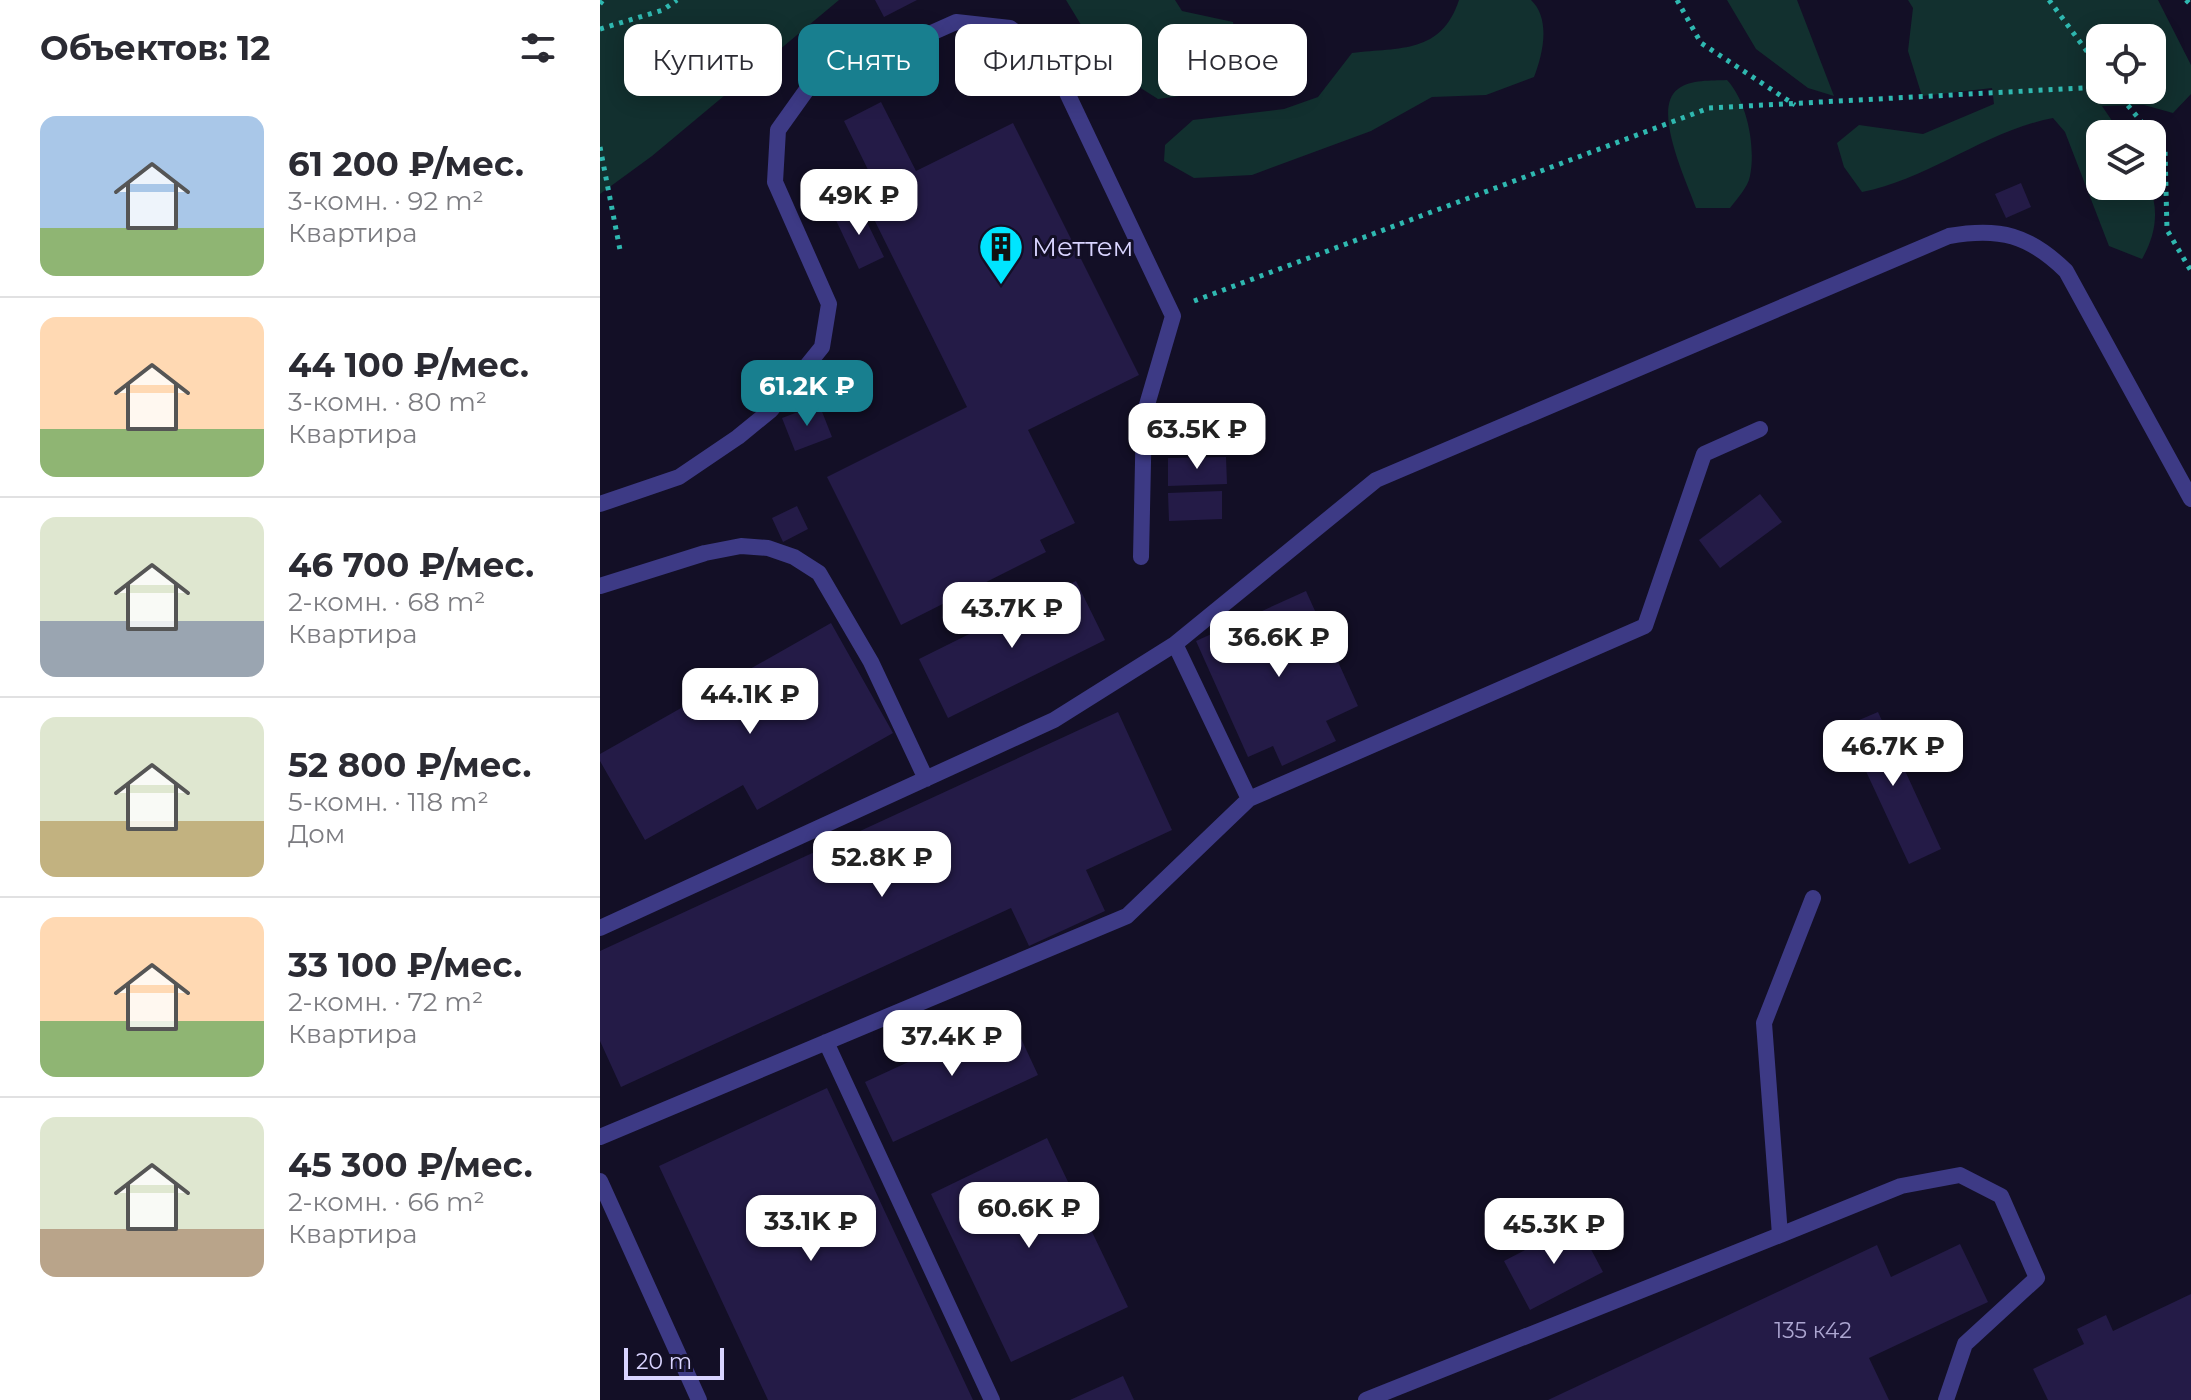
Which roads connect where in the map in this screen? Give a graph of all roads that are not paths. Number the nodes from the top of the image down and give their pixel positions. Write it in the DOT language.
graph roads {
  1 [pos="1760,429"];
  2 [pos="2191,499"];
  3 [pos="600,504"];
  4 [pos="1141,557"];
  5 [pos="600,586"];
  6 [pos="1175,644"];
  7 [pos="926,779"];
  8 [pos="1249,799"];
  9 [pos="1813,898"];
  10 [pos="600,928"];
  11 [pos="826,1042"];
  12 [pos="600,1137"];
  13 [pos="600,1181"];
  14 [pos="1780,1235"];
  15 [pos="699,1400"];
  16 [pos="992,1400"];
  17 [pos="1366,1400"];
  18 [pos="1946,1400"];
  1 -- 8 [label="lane"];
  2 -- 6 [label="lane"];
  3 -- 4 [label="lane"];
  5 -- 7 [label="lane"];
  6 -- 7 [label="lane"];
  6 -- 8 [label="lane"];
  7 -- 10 [label="lane"];
  8 -- 11 [label="lane"];
  9 -- 14 [label="lane"];
  11 -- 12 [label="lane"];
  11 -- 16 [label="lane"];
  13 -- 15 [label="lane"];
  14 -- 17 [label="lane"];
  14 -- 18 [label="lane"];
}
